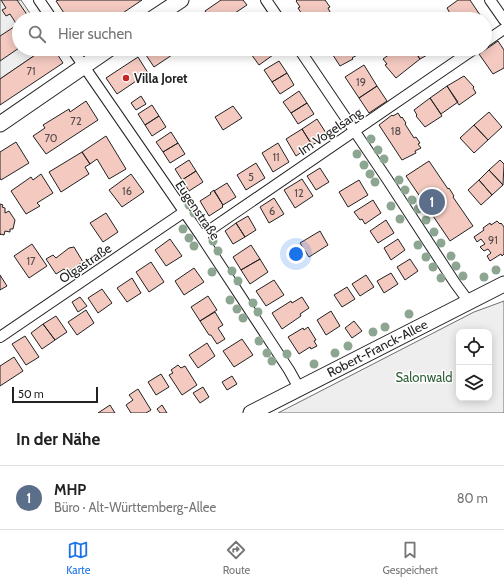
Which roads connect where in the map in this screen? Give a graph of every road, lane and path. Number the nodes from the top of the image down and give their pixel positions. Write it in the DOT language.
graph roads {
  1 [pos="39,0"];
  2 [pos="181,0"];
  3 [pos="266,0"];
  4 [pos="490,0"];
  5 [pos="47,12"];
  6 [pos="163,12"];
  7 [pos="274,12"];
  8 [pos="504,20"];
  9 [pos="504,29"];
  10 [pos="492,37"];
  11 [pos="76,56"];
  12 [pos="99,56"];
  13 [pos="304,56"];
  14 [pos="464,56"];
  15 [pos="83,67"];
  16 [pos="0,124"];
  17 [pos="354,130"];
  18 [pos="184,212"];
  19 [pos="201,236"];
  20 [pos="504,284"];
  21 [pos="469,302"];
  22 [pos="0,337"];
  23 [pos="299,388"];
  24 [pos="251,413"];
  1 -- 5 [label="street"];
  2 -- 6 [label="main road"];
  3 -- 7 [label="street"];
  4 -- 8 [label="street"];
  9 -- 10 [label="street"];
  11 -- 15 [label="street, Eugenstraße"];
  12 -- 15 [label="main road"];
  13 -- 17 [label="street"];
  14 -- 17 [label="street, Im Vogelsang"];
  15 -- 16 [label="main road"];
  15 -- 18 [label="street, Eugenstraße"];
  17 -- 19 [label="street, Im Vogelsang"];
  17 -- 21 [label="street"];
  18 -- 19 [label="street, Eugenstraße"];
  18 -- 22 [label="street, Olgastraße"];
  19 -- 23 [label="street, Eugenstraße"];
  20 -- 21 [label="main road, Robert-Franck-Allee"];
  21 -- 23 [label="main road, Robert-Franck-Allee"];
  23 -- 24 [label="main road, Robert-Franck-Allee"];
}
